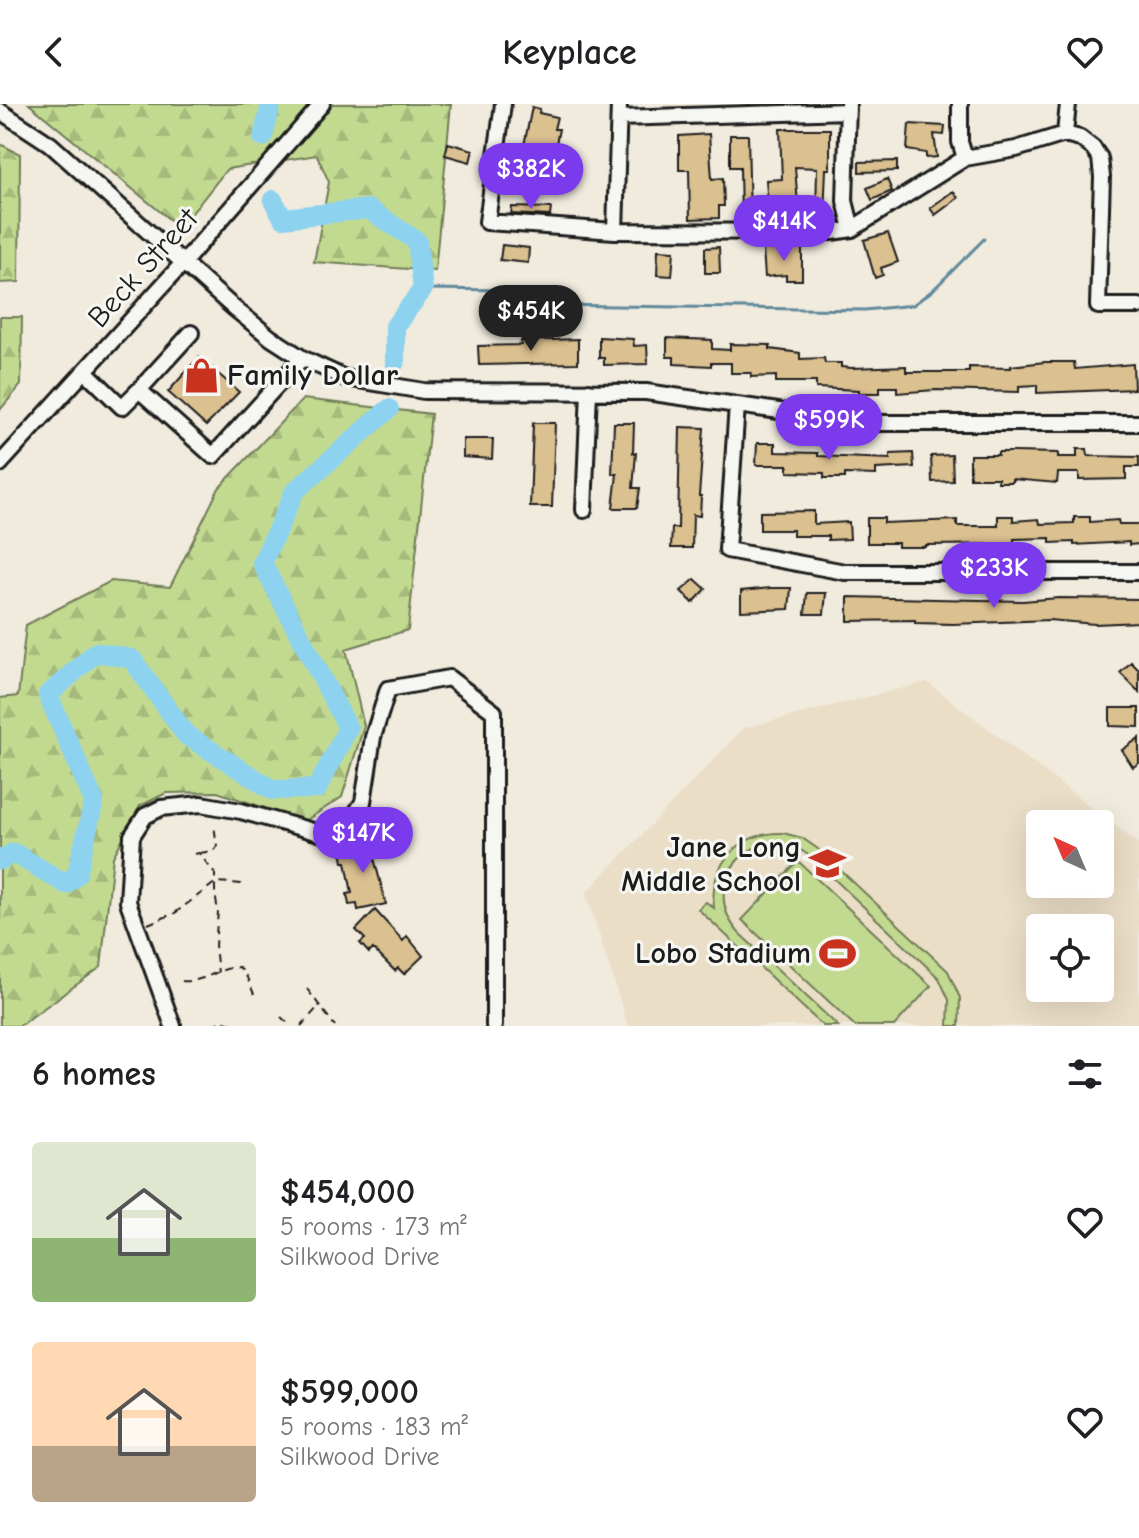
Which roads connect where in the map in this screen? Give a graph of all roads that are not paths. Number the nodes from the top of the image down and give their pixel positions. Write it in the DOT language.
graph roads {
  1 [pos="322,104"];
  2 [pos="503,104"];
  3 [pos="960,104"];
  4 [pos="1068,104"];
  5 [pos="848,107"];
  6 [pos="0,111"];
  7 [pos="619,111"];
  8 [pos="1065,134"];
  9 [pos="965,158"];
  10 [pos="852,229"];
  11 [pos="615,231"];
  12 [pos="183,263"];
  13 [pos="1139,306"];
  14 [pos="191,333"];
  15 [pos="302,358"];
  16 [pos="85,371"];
  17 [pos="139,390"];
  18 [pos="589,391"];
  19 [pos="737,405"];
  20 [pos="1139,423"];
  21 [pos="0,464"];
  22 [pos="584,510"];
  23 [pos="1139,572"];
  24 [pos="173,1026"];
  25 [pos="494,1026"];
  1 -- 12 [label="street, Beck Street"];
  2 -- 11 [label="street"];
  3 -- 9 [label="street"];
  4 -- 8 [label="street"];
  5 -- 7 [label="street"];
  5 -- 10 [label="street"];
  6 -- 12 [label="street"];
  7 -- 11 [label="street"];
  8 -- 9 [label="street"];
  8 -- 13 [label="street"];
  9 -- 10 [label="street"];
  10 -- 11 [label="street"];
  12 -- 15 [label="street"];
  12 -- 16 [label="street, Beck Street"];
  14 -- 17 [label="street"];
  15 -- 17 [label="street"];
  15 -- 18 [label="street"];
  16 -- 17 [label="street"];
  16 -- 21 [label="street, Beck Street"];
  18 -- 19 [label="street"];
  18 -- 22 [label="street"];
  19 -- 20 [label="street"];
  19 -- 23 [label="street"];
  24 -- 25 [label="street"];
}
